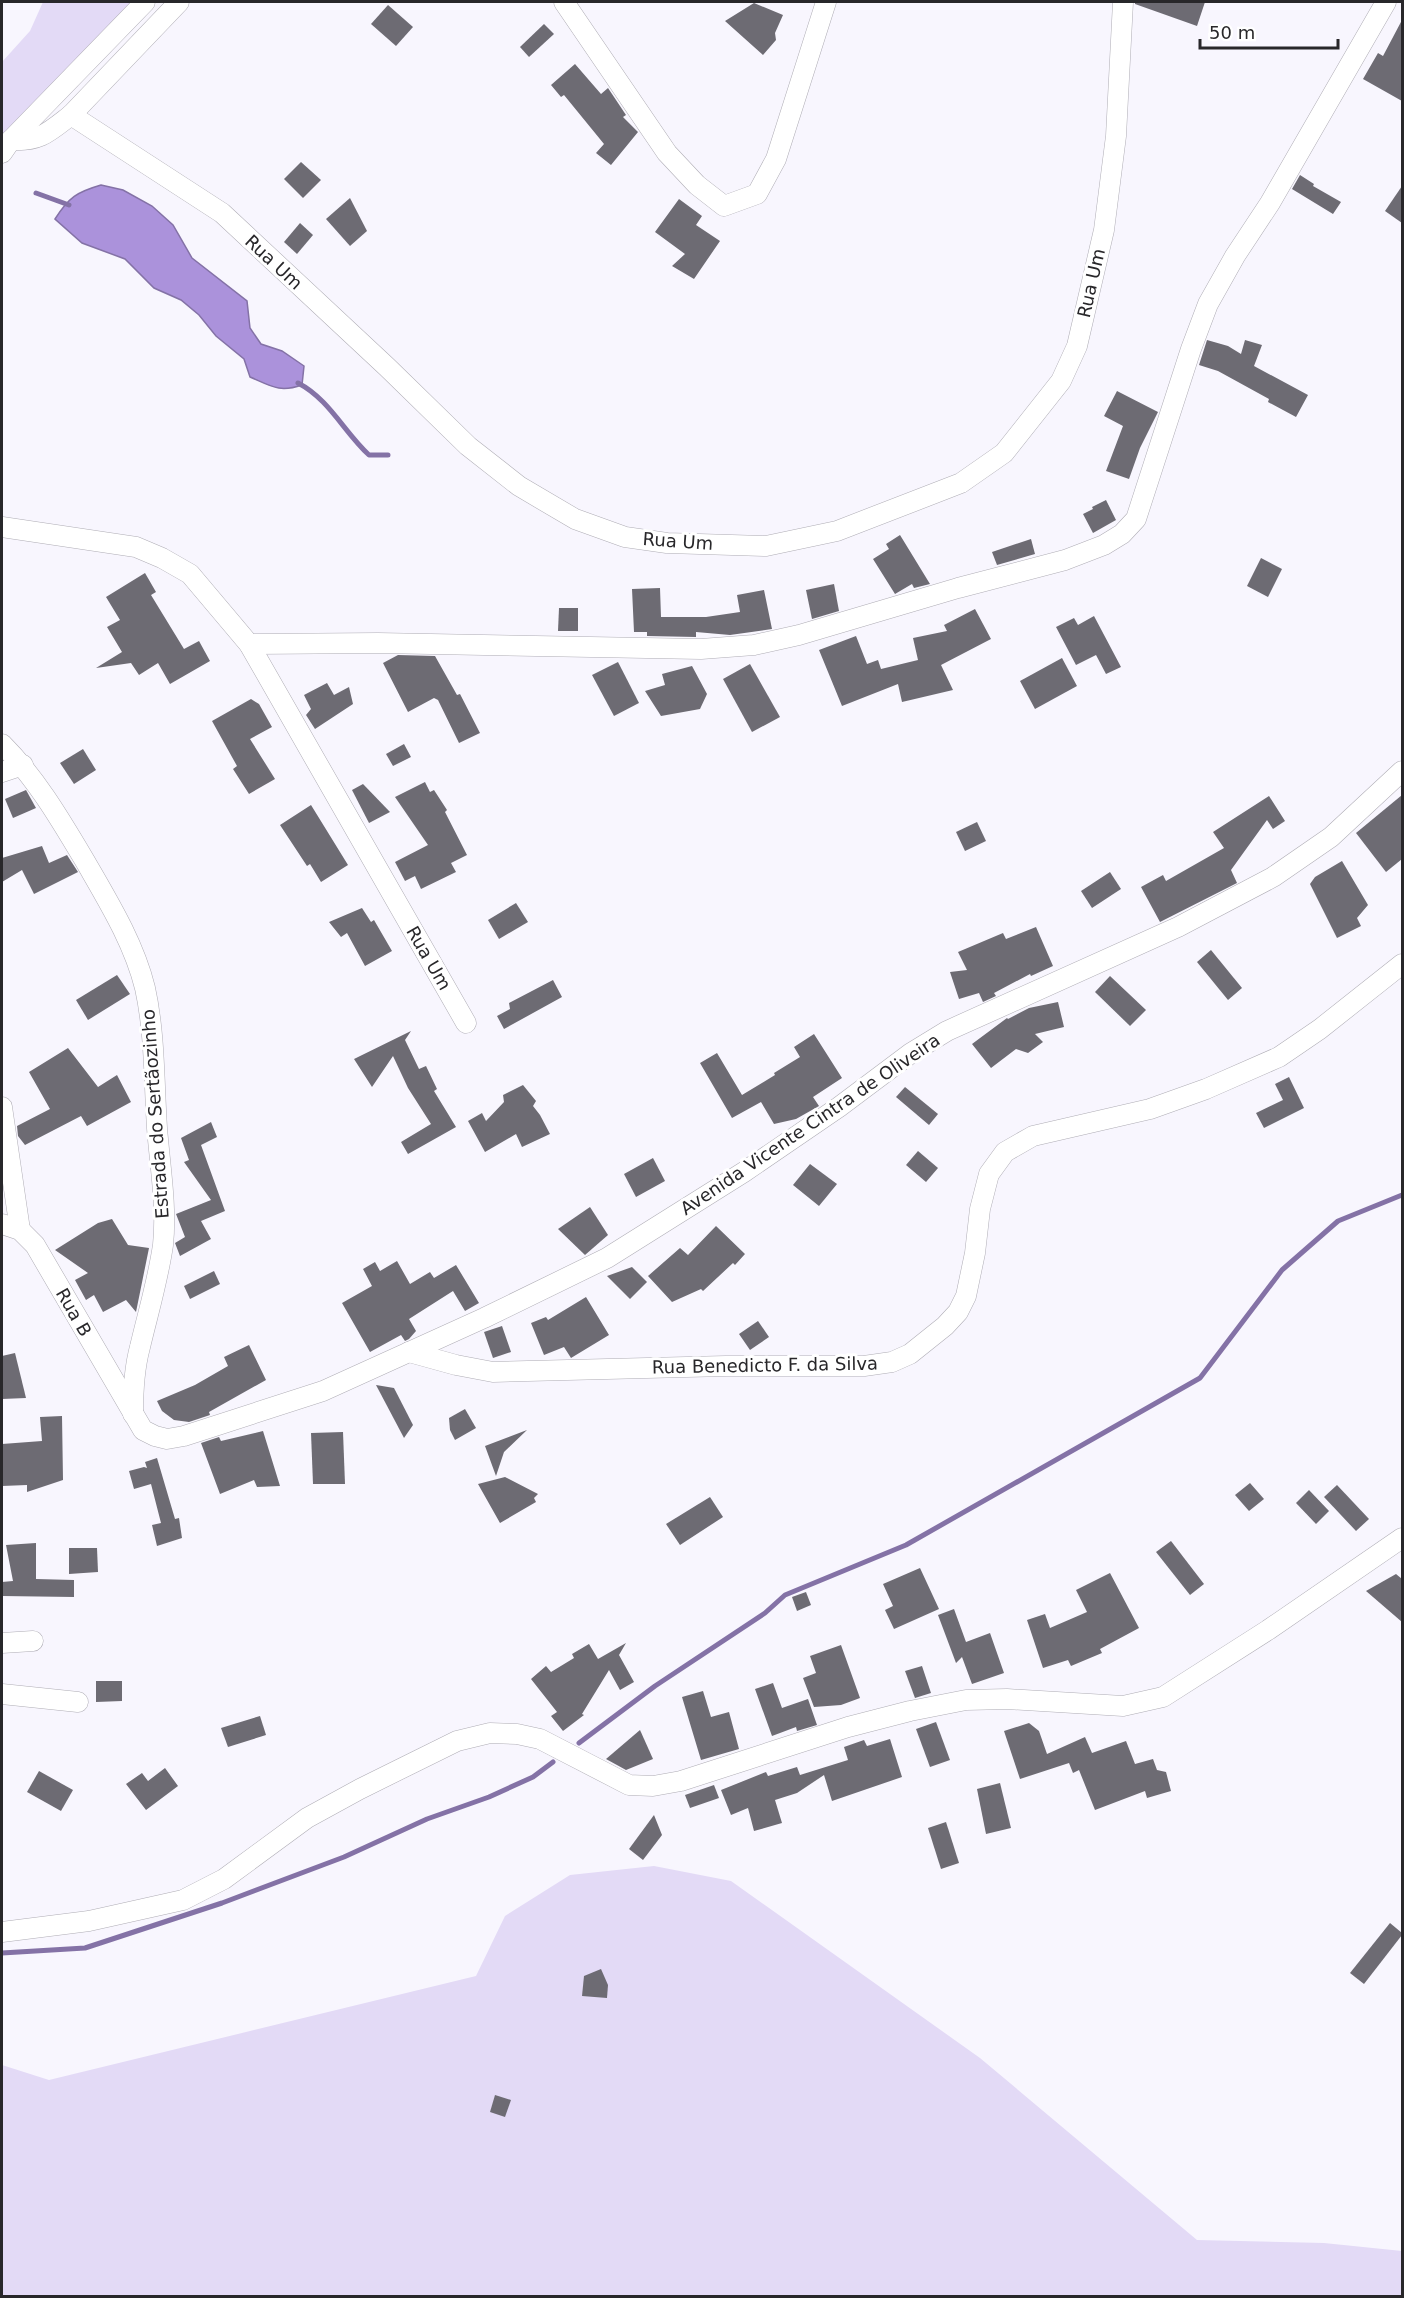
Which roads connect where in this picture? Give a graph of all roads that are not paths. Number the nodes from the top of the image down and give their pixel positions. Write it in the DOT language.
graph roads {
  1 [pos="145,2"];
  2 [pos="179,2"];
  3 [pos="564,2"];
  4 [pos="826,2"];
  5 [pos="1123,2"];
  6 [pos="1386,2"];
  7 [pos="71,114"];
  8 [pos="6,146"];
  9 [pos="2,527"];
  10 [pos="249,644"];
  11 [pos="2,744"];
  12 [pos="23,765"];
  13 [pos="1402,771"];
  14 [pos="2,772"];
  15 [pos="1402,964"];
  16 [pos="466,1023"];
  17 [pos="2,1107"];
  18 [pos="11,1227"];
  19 [pos="409,1352"];
  20 [pos="133,1414"];
  21 [pos="1402,1538"];
  22 [pos="33,1641"];
  23 [pos="2,1643"];
  24 [pos="2,1694"];
  25 [pos="78,1702"];
  26 [pos="2,1932"];
  1 -- 8 [label="street"];
  2 -- 7 [label="street"];
  3 -- 4 [label="street"];
  5 -- 7 [label="street, Rua Um"];
  6 -- 10 [label="street"];
  7 -- 8 [label="street"];
  9 -- 10 [label="street, Rua Um"];
  10 -- 16 [label="street, Rua Um"];
  11 -- 12 [label="street, Estrada do Sertãozinho"];
  12 -- 14 [label="street"];
  12 -- 20 [label="street, Estrada do Sertãozinho"];
  13 -- 19 [label="street, Avenida Vicente Cintra de Oliveira"];
  15 -- 19 [label="street, Rua Benedicto F. da Silva"];
  17 -- 18 [label="street"];
  18 -- 20 [label="street, Rua B"];
  19 -- 20 [label="street, Avenida Vicente Cintra de Oliveira"];
  21 -- 26 [label="street"];
  22 -- 23 [label="street"];
  24 -- 25 [label="street"];
}
